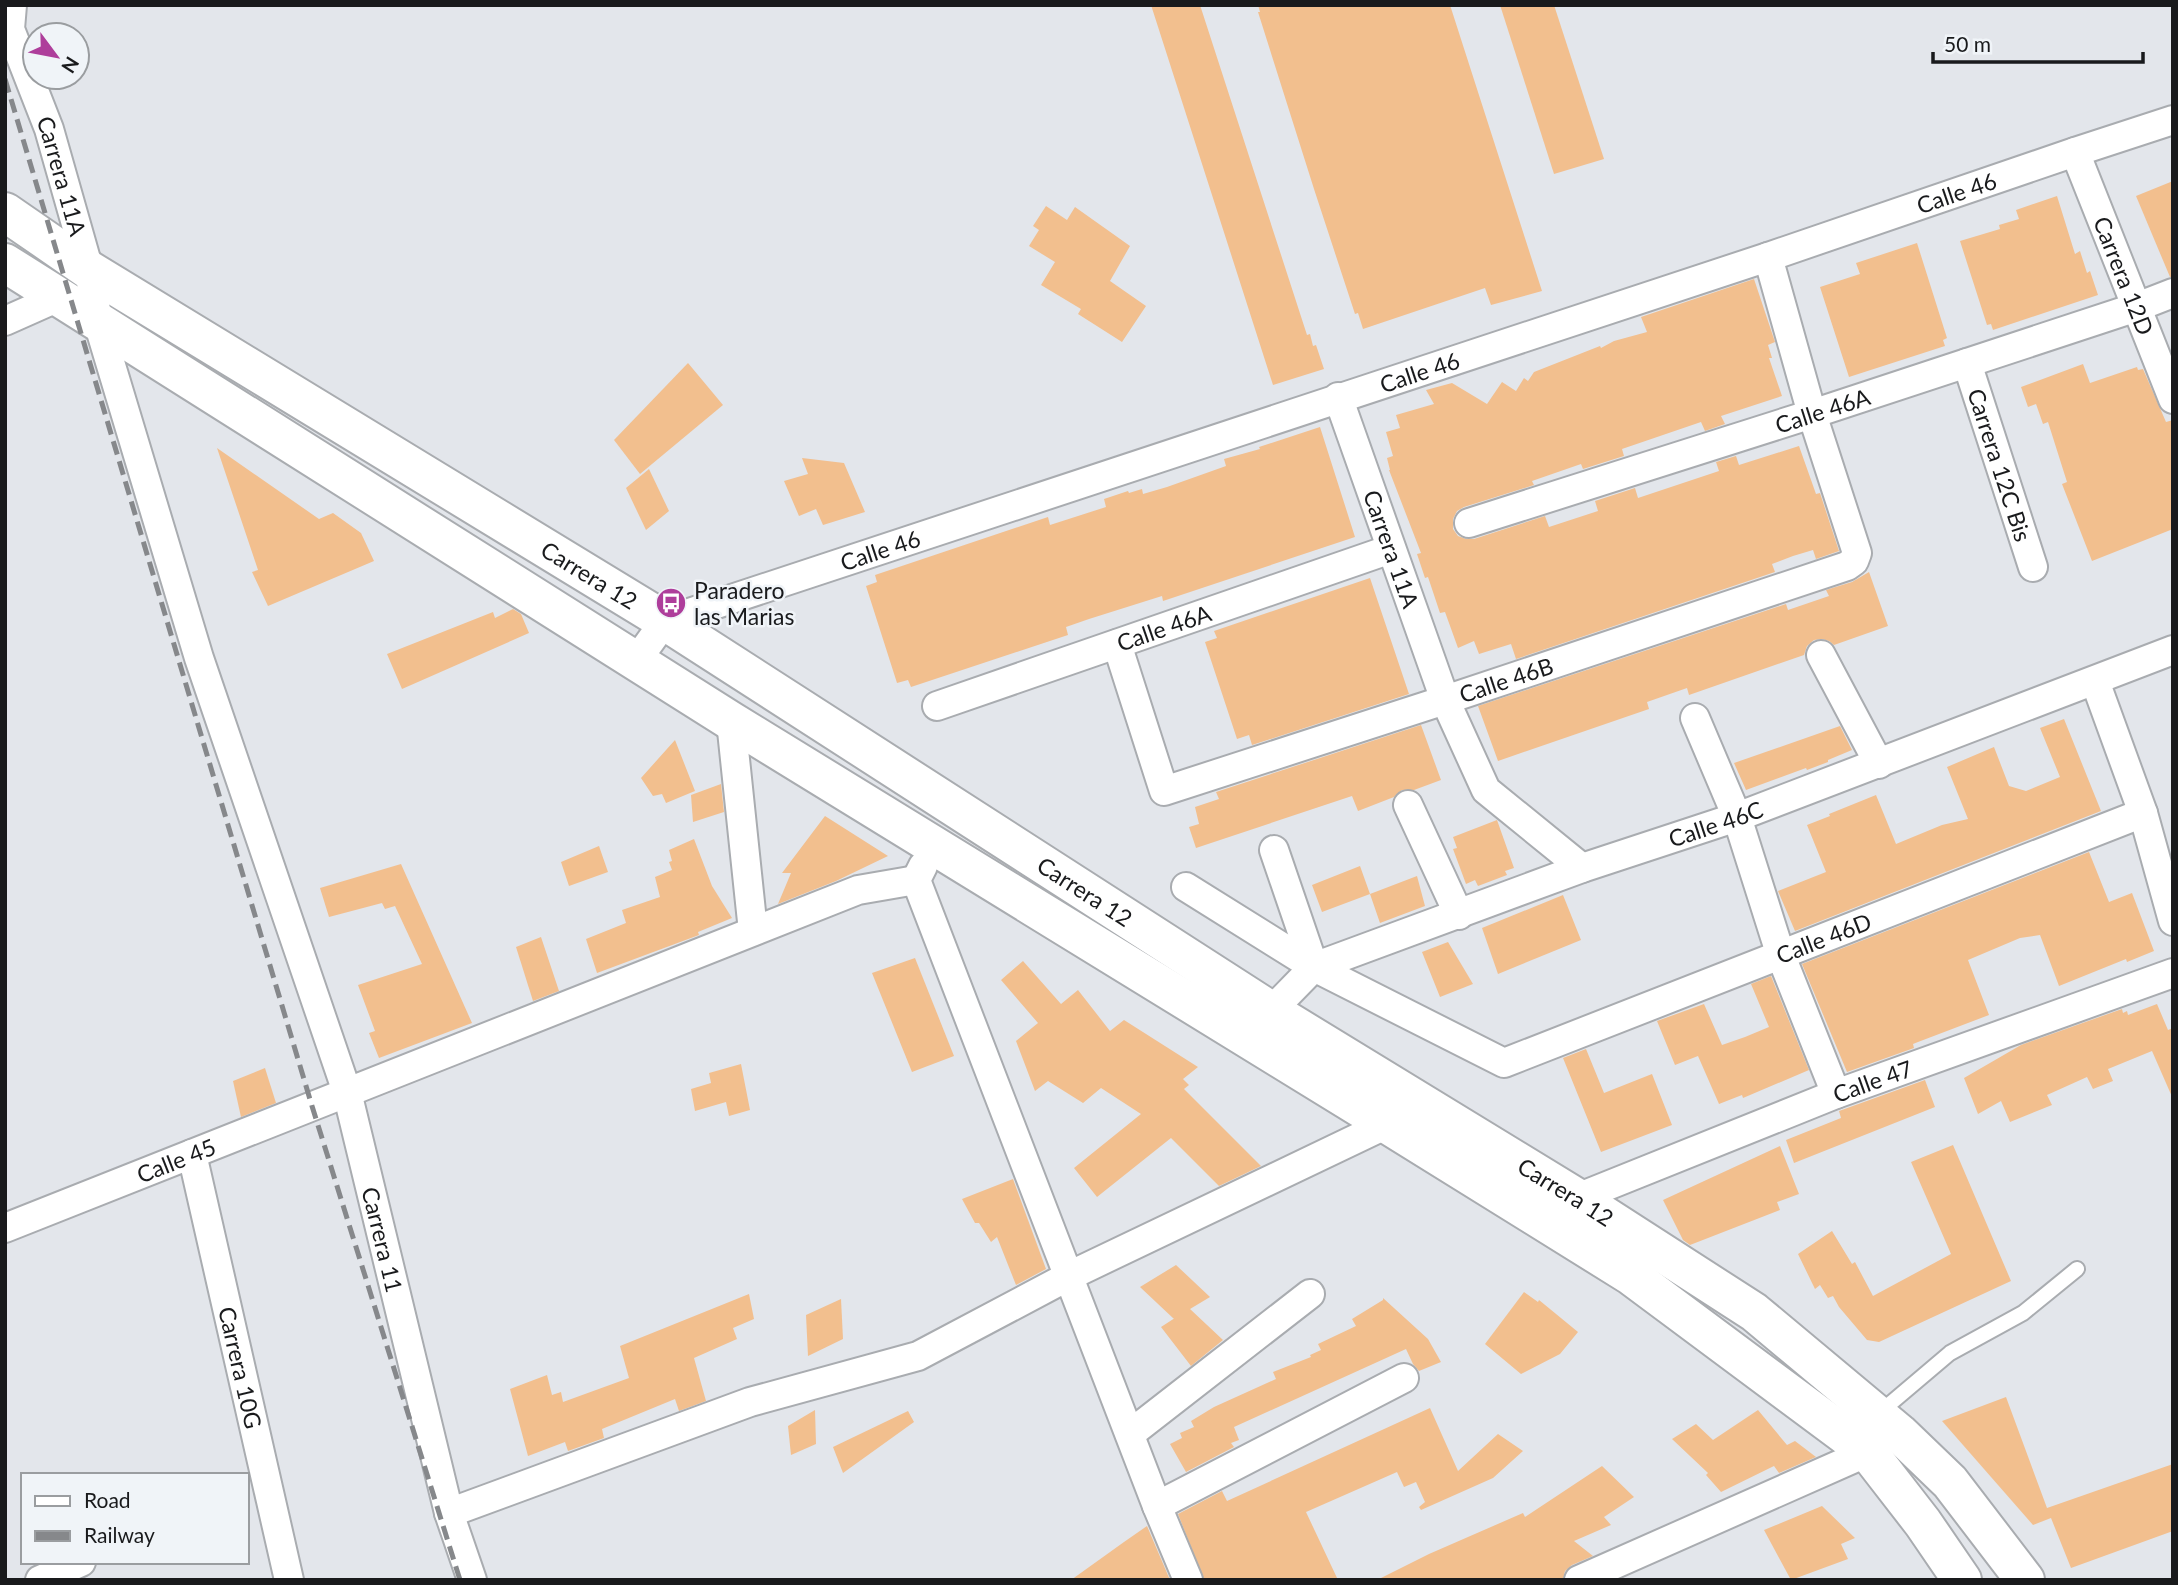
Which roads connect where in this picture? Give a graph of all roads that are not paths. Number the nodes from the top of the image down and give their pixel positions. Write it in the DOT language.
graph roads {
  1 [pos="12,5"];
  2 [pos="2173,120"];
  3 [pos="2075,152"];
  4 [pos="5,212"];
  5 [pos="1768,257"];
  6 [pos="5,263"];
  7 [pos="89,270"];
  8 [pos="2173,293"];
  9 [pos="58,297"];
  10 [pos="2137,307"];
  11 [pos="5,321"];
  12 [pos="99,321"];
  13 [pos="1966,363"];
  14 [pos="1338,397"];
  15 [pos="2173,399"];
  16 [pos="1812,414"];
  17 [pos="1469,523"];
  18 [pos="1391,549"];
  19 [pos="2033,567"];
  20 [pos="665,621"];
  21 [pos="1117,644"];
  22 [pos="2173,650"];
  23 [pos="1821,654"];
  24 [pos="636,661"];
  25 [pos="2095,681"];
  26 [pos="1445,700"];
  27 [pos="937,706"];
  28 [pos="1695,718"];
  29 [pos="731,721"];
  30 [pos="1879,764"];
  31 [pos="1408,805"];
  32 [pos="2143,813"];
  33 [pos="1737,817"];
  34 [pos="933,845"];
  35 [pos="1274,850"];
  36 [pos="1582,868"];
  37 [pos="916,880"];
  38 [pos="1186,887"];
  39 [pos="1459,915"];
  40 [pos="2173,922"];
  41 [pos="753,931"];
  42 [pos="1780,956"];
  43 [pos="1314,967"];
  44 [pos="2173,973"];
  45 [pos="1271,1011"];
  46 [pos="347,1092"];
  47 [pos="1836,1094"];
  48 [pos="1387,1124"];
  49 [pos="192,1154"];
  50 [pos="1577,1198"];
  51 [pos="5,1228"];
  52 [pos="2077,1269"];
  53 [pos="1069,1276"];
  54 [pos="1310,1294"];
  55 [pos="1404,1378"];
  56 [pos="1877,1415"];
  57 [pos="1130,1434"];
  58 [pos="1868,1452"];
  59 [pos="257,1487"];
  60 [pos="1157,1506"];
  61 [pos="449,1513"];
  62 [pos="76,1564"];
  63 [pos="40,1580"];
  64 [pos="289,1580"];
  65 [pos="472,1580"];
  66 [pos="1188,1580"];
  67 [pos="1579,1580"];
  68 [pos="1962,1580"];
  69 [pos="2025,1580"];
  1 -- 7 [label="street, Carrera 11A"];
  2 -- 3 [label="street, Calle 46"];
  3 -- 5 [label="street, Calle 46"];
  3 -- 10 [label="street, Carrera 12D"];
  4 -- 7 [label="main road"];
  5 -- 14 [label="street, Calle 46"];
  5 -- 16 [label="street"];
  6 -- 9 [label="main road"];
  7 -- 12 [label="street, Carrera 11A"];
  7 -- 20 [label="main road, Carrera 12"];
  8 -- 10 [label="street, Calle 46A"];
  9 -- 11 [label="street"];
  9 -- 12 [label="main road"];
  10 -- 13 [label="street, Calle 46A"];
  10 -- 15 [label="street, Carrera 12D"];
  12 -- 24 [label="main road, Carrera 12"];
  12 -- 46 [label="street, Carrera 11"];
  13 -- 16 [label="street, Calle 46A"];
  13 -- 19 [label="street, Carrera 12C Bis"];
  14 -- 18 [label="street, Carrera 11A"];
  14 -- 20 [label="street, Calle 46"];
  16 -- 17 [label="street, Calle 46A"];
  16 -- 26 [label="street, Calle 46B"];
  18 -- 21 [label="street, Calle 46A"];
  18 -- 26 [label="street, Carrera 11A"];
  20 -- 24 [label="street"];
  20 -- 45 [label="main road, Carrera 12"];
  21 -- 26 [label="street, Calle 46B"];
  21 -- 27 [label="street, Calle 46A"];
  22 -- 25 [label="street, Calle 46C"];
  23 -- 30 [label="street"];
  24 -- 29 [label="main road, Carrera 12"];
  25 -- 30 [label="street, Calle 46C"];
  25 -- 32 [label="street"];
  26 -- 36 [label="street, Carrera 11A"];
  28 -- 33 [label="street"];
  29 -- 34 [label="main road, Carrera 12"];
  29 -- 41 [label="street"];
  30 -- 33 [label="street, Calle 46C"];
  31 -- 39 [label="street"];
  32 -- 40 [label="street"];
  32 -- 42 [label="street, Calle 46D"];
  33 -- 36 [label="street, Calle 46C"];
  33 -- 42 [label="street"];
  34 -- 37 [label="street"];
  34 -- 48 [label="main road, Carrera 12"];
  35 -- 43 [label="street"];
  36 -- 39 [label="street, Calle 46C"];
  37 -- 41 [label="street, Calle 45"];
  37 -- 53 [label="street"];
  38 -- 43 [label="street"];
  39 -- 43 [label="street, Calle 46C"];
  41 -- 46 [label="street, Calle 45"];
  42 -- 43 [label="street, Calle 46D"];
  42 -- 47 [label="street"];
  43 -- 45 [label="street, Calle 46C"];
  44 -- 47 [label="street, Calle 47"];
  45 -- 50 [label="main road, Carrera 12"];
  46 -- 49 [label="street, Calle 45"];
  46 -- 61 [label="street, Carrera 11"];
  47 -- 50 [label="street, Calle 47"];
  48 -- 53 [label="street"];
  48 -- 58 [label="main road, Carrera 12"];
  49 -- 51 [label="street, Calle 45"];
  49 -- 59 [label="street, Carrera 10G"];
  50 -- 56 [label="main road, Carrera 12"];
  52 -- 56 [label="lane"];
  53 -- 57 [label="street"];
  53 -- 61 [label="street"];
  54 -- 57 [label="street"];
  55 -- 60 [label="street"];
  56 -- 69 [label="main road, Carrera 12"];
  57 -- 60 [label="street"];
  58 -- 67 [label="street"];
  58 -- 68 [label="main road, Carrera 12"];
  59 -- 64 [label="street, Carrera 10G"];
  60 -- 66 [label="street"];
  61 -- 65 [label="street, Carrera 11"];
  62 -- 63 [label="street"];
}
